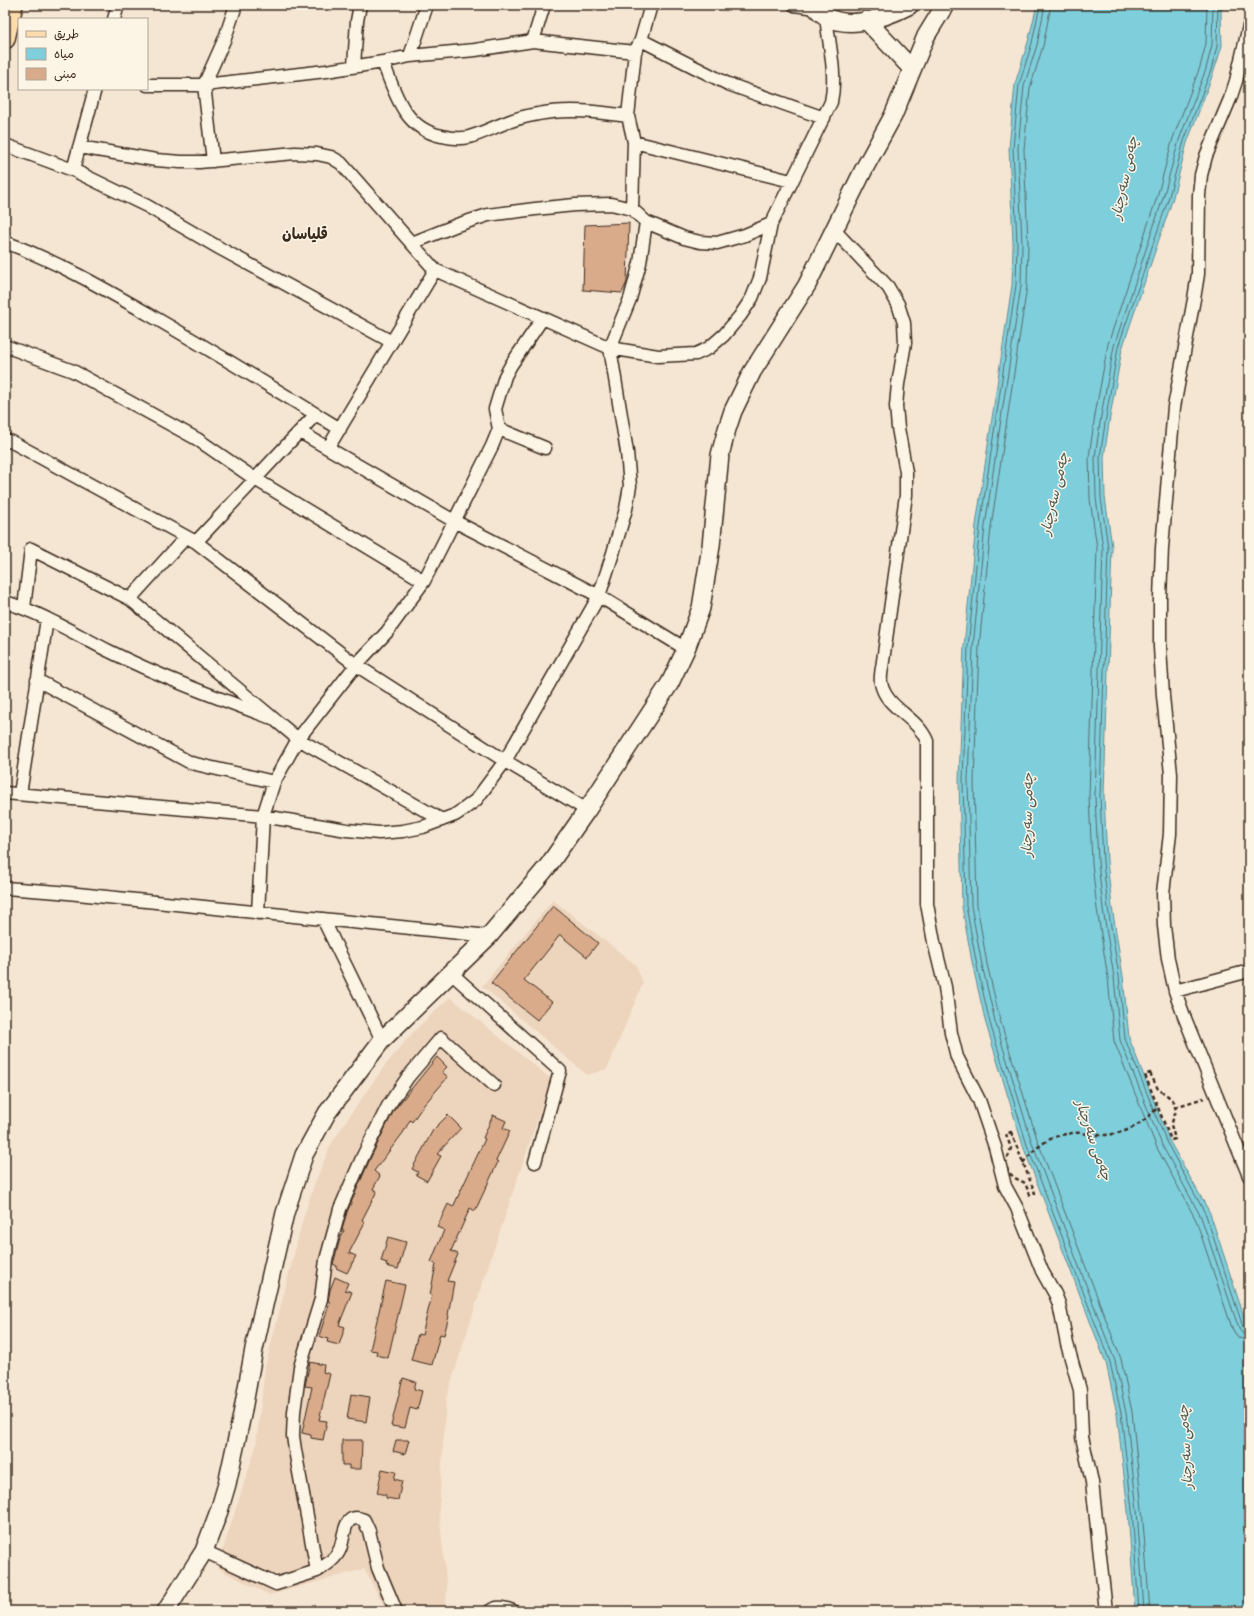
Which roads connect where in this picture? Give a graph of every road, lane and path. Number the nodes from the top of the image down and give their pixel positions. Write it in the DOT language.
graph roads {
  1 [pos="13,5"];
  2 [pos="118,5"];
  3 [pos="236,5"];
  4 [pos="360,5"];
  5 [pos="427,5"];
  6 [pos="544,5"];
  7 [pos="651,5"];
  8 [pos="794,5"];
  9 [pos="910,5"];
  10 [pos="945,5"];
  11 [pos="819,10"];
  12 [pos="114,18"];
  13 [pos="866,20"];
  14 [pos="1249,26"];
  15 [pos="5,39"];
  16 [pos="641,40"];
  17 [pos="533,41"];
  18 [pos="635,52"];
  19 [pos="410,56"];
  20 [pos="383,62"];
  21 [pos="354,66"];
  22 [pos="912,69"];
  23 [pos="148,84"];
  24 [pos="204,85"];
  25 [pos="95,90"];
  26 [pos="628,116"];
  27 [pos="824,118"];
  28 [pos="634,142"];
  29 [pos="5,145"];
  30 [pos="79,147"];
  31 [pos="214,161"];
  32 [pos="73,170"];
  33 [pos="791,181"];
  34 [pos="632,209"];
  35 [pos="646,222"];
  36 [pos="771,224"];
  37 [pos="834,230"];
  38 [pos="5,242"];
  39 [pos="412,244"];
  40 [pos="436,270"];
  41 [pos="542,319"];
  42 [pos="392,342"];
  43 [pos="5,346"];
  44 [pos="610,348"];
  45 [pos="316,414"];
  46 [pos="340,429"];
  47 [pos="499,429"];
  48 [pos="300,432"];
  49 [pos="5,440"];
  50 [pos="328,448"];
  51 [pos="544,448"];
  52 [pos="255,479"];
  53 [pos="454,521"];
  54 [pos="191,539"];
  55 [pos="424,581"];
  56 [pos="599,596"];
  57 [pos="130,599"];
  58 [pos="5,602"];
  59 [pos="24,608"];
  60 [pos="47,619"];
  61 [pos="686,649"];
  62 [pos="356,665"];
  63 [pos="36,680"];
  64 [pos="278,721"];
  65 [pos="298,739"];
  66 [pos="505,761"];
  67 [pos="274,782"];
  68 [pos="5,793"];
  69 [pos="20,794"];
  70 [pos="587,810"];
  71 [pos="263,816"];
  72 [pos="442,820"];
  73 [pos="5,888"];
  74 [pos="258,913"];
  75 [pos="323,919"];
  76 [pos="489,936"];
  77 [pos="1249,971"];
  78 [pos="452,973"];
  79 [pos="1175,991"];
  80 [pos="382,1040"];
  81 [pos="494,1085"];
  82 [pos="1216,1094"];
  83 [pos="1176,1107"];
  84 [pos="1157,1108"];
  85 [pos="536,1162"];
  86 [pos="1023,1163"];
  87 [pos="1249,1176"];
  88 [pos="204,1552"];
  89 [pos="317,1571"];
  90 [pos="166,1611"];
  91 [pos="396,1611"];
  92 [pos="490,1611"];
  93 [pos="513,1611"];
  94 [pos="1106,1611"];
  1 -- 15 [label="main road"];
  2 -- 12 [label="street"];
  3 -- 24 [label="street"];
  4 -- 21 [label="street"];
  5 -- 19 [label="street"];
  6 -- 17 [label="street"];
  7 -- 16 [label="street"];
  8 -- 11 [label="street"];
  9 -- 13 [label="street"];
  10 -- 22 [label="street"];
  11 -- 13 [label="street"];
  11 -- 27 [label="street"];
  13 -- 22 [label="street"];
  14 -- 79 [label="street"];
  16 -- 18 [label="street"];
  16 -- 27 [label="street"];
  17 -- 18 [label="street"];
  17 -- 19 [label="street"];
  18 -- 26 [label="street"];
  19 -- 20 [label="street"];
  20 -- 21 [label="street"];
  20 -- 26 [label="street"];
  21 -- 24 [label="street"];
  22 -- 37 [label="street"];
  23 -- 24 [label="street"];
  24 -- 31 [label="street"];
  25 -- 30 [label="street"];
  26 -- 28 [label="street"];
  27 -- 33 [label="street"];
  28 -- 33 [label="street"];
  28 -- 34 [label="street"];
  29 -- 32 [label="street"];
  30 -- 31 [label="street"];
  30 -- 32 [label="street"];
  31 -- 39 [label="street"];
  32 -- 42 [label="street"];
  33 -- 36 [label="street"];
  34 -- 35 [label="street"];
  34 -- 39 [label="street"];
  35 -- 36 [label="street"];
  35 -- 44 [label="street"];
  36 -- 44 [label="street"];
  37 -- 61 [label="street"];
  37 -- 94 [label="street"];
  38 -- 45 [label="street"];
  39 -- 40 [label="street"];
  40 -- 41 [label="street"];
  40 -- 42 [label="street"];
  41 -- 44 [label="street"];
  41 -- 47 [label="street"];
  42 -- 46 [label="street"];
  43 -- 52 [label="street"];
  44 -- 56 [label="street"];
  45 -- 46 [label="street"];
  45 -- 48 [label="street"];
  46 -- 50 [label="street"];
  47 -- 51 [label="street"];
  47 -- 53 [label="street"];
  48 -- 50 [label="street"];
  48 -- 52 [label="street"];
  49 -- 54 [label="street"];
  50 -- 53 [label="street"];
  52 -- 54 [label="street"];
  52 -- 55 [label="street"];
  53 -- 55 [label="street"];
  53 -- 56 [label="street"];
  54 -- 57 [label="street"];
  54 -- 62 [label="street"];
  55 -- 62 [label="street"];
  56 -- 61 [label="street"];
  56 -- 66 [label="street"];
  57 -- 59 [label="street"];
  57 -- 64 [label="street"];
  58 -- 59 [label="street"];
  59 -- 60 [label="street"];
  60 -- 63 [label="street"];
  60 -- 64 [label="street"];
  61 -- 70 [label="street"];
  62 -- 65 [label="street"];
  62 -- 66 [label="street"];
  63 -- 67 [label="street"];
  63 -- 69 [label="street"];
  64 -- 65 [label="street"];
  65 -- 67 [label="street"];
  65 -- 72 [label="street"];
  66 -- 70 [label="street"];
  66 -- 72 [label="street"];
  67 -- 71 [label="street"];
  68 -- 69 [label="street"];
  69 -- 71 [label="street"];
  70 -- 76 [label="street"];
  71 -- 72 [label="street"];
  71 -- 74 [label="street"];
  73 -- 74 [label="street"];
  74 -- 75 [label="street"];
  75 -- 76 [label="street"];
  75 -- 80 [label="street"];
  76 -- 78 [label="street"];
  77 -- 79 [label="street"];
  78 -- 80 [label="street"];
  78 -- 85 [label="street"];
  79 -- 82 [label="street"];
  80 -- 88 [label="street"];
  81 -- 89 [label="street"];
  82 -- 83 [label="path"];
  82 -- 87 [label="street"];
  83 -- 84 [label="path"];
  83 -- 84 [label="path"];
  84 -- 86 [label="path"];
  86 -- 86 [label="path"];
  88 -- 89 [label="street"];
  88 -- 90 [label="street"];
  89 -- 91 [label="street"];
  92 -- 93 [label="street"];
}
